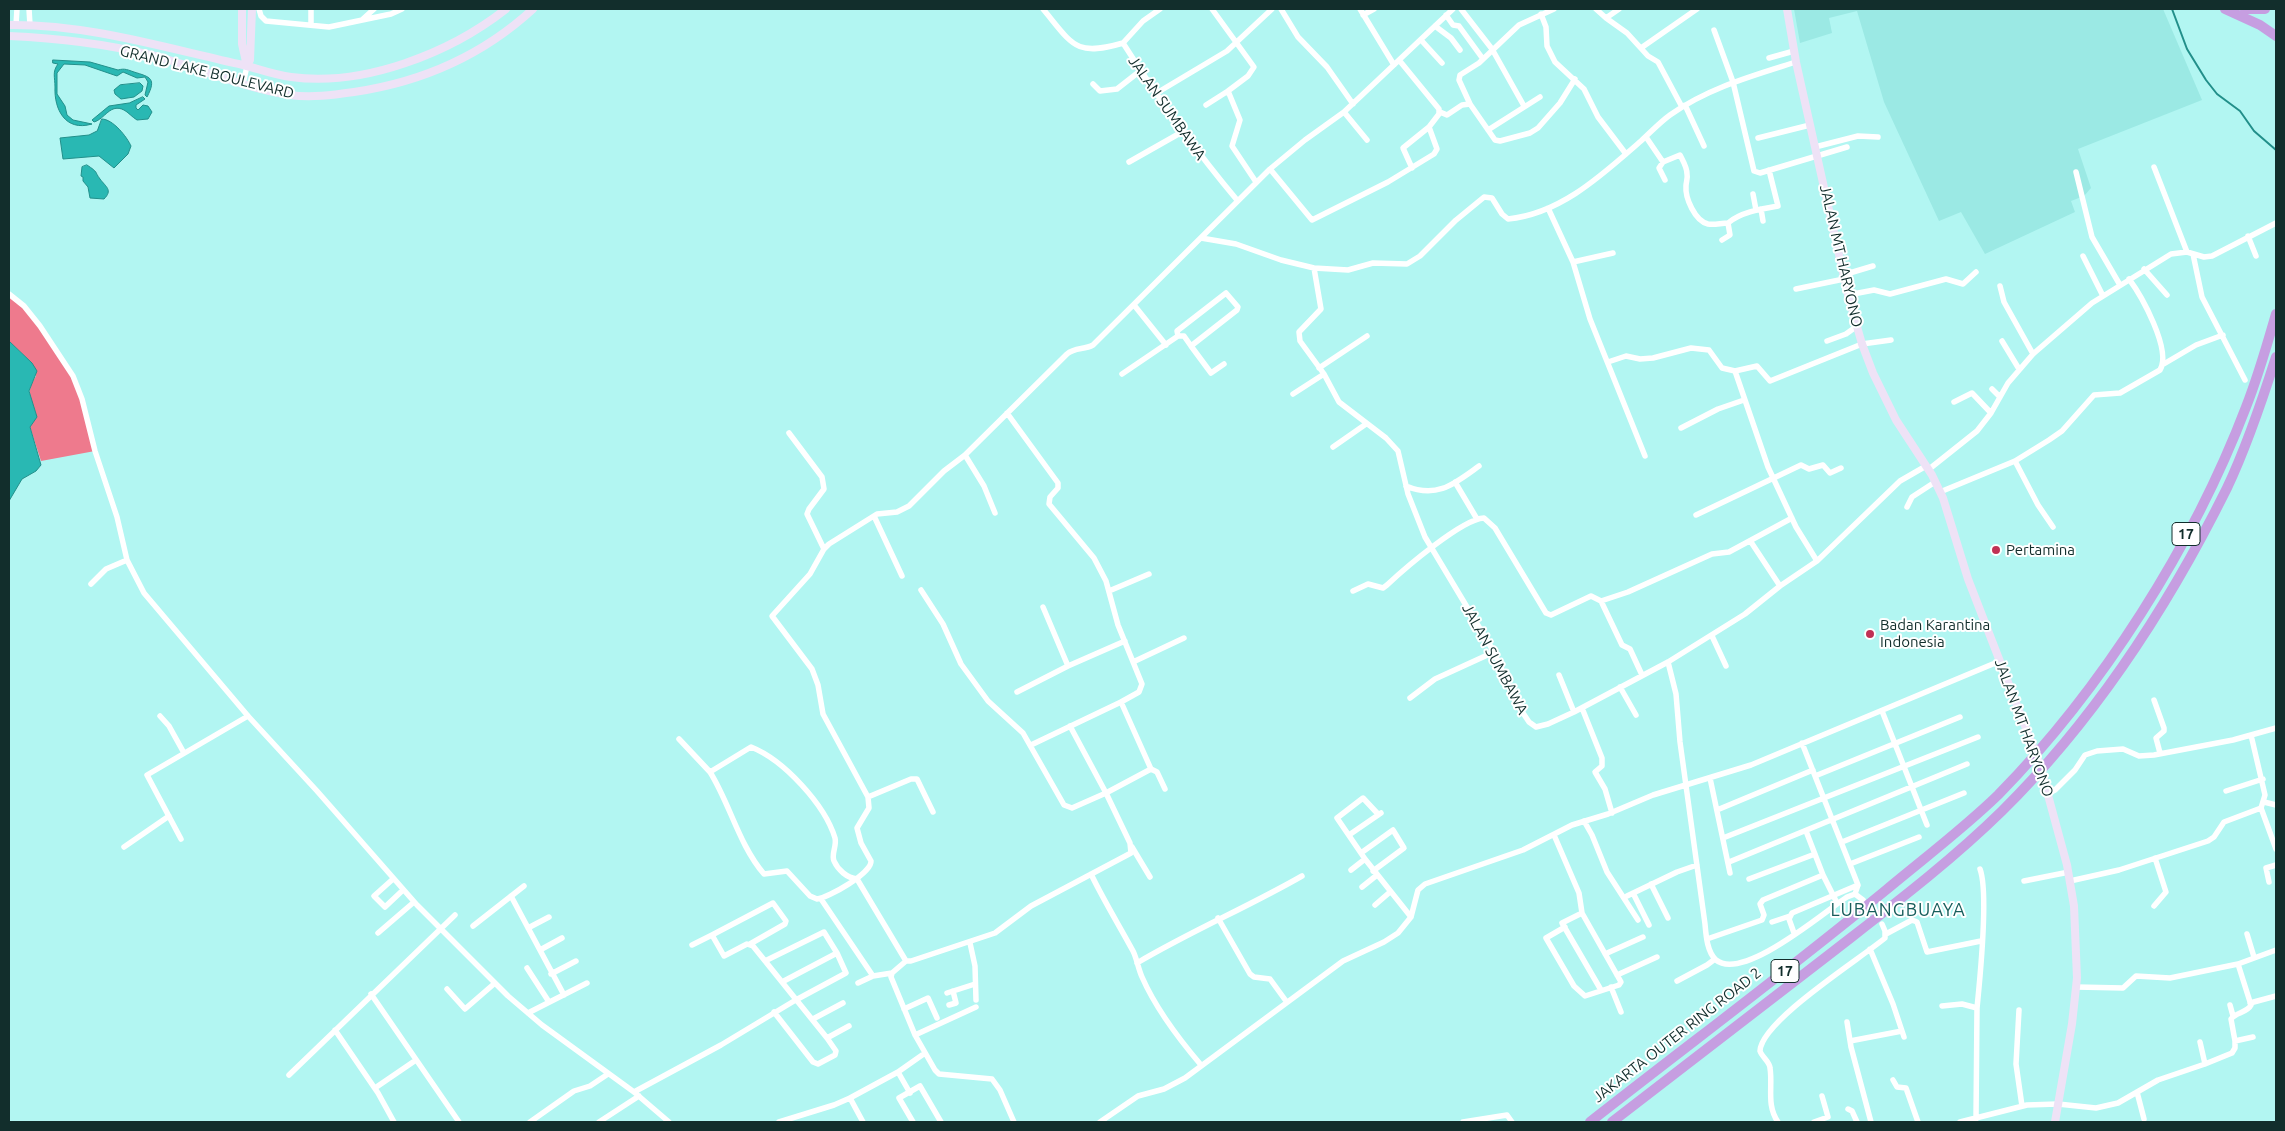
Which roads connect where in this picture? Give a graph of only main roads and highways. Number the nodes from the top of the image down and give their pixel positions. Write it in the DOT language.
graph roads {
  1 [pos="2225,9"];
  2 [pos="2244,9"];
  3 [pos="2265,9"];
  4 [pos="2276,36"];
  5 [pos="2276,314"];
  6 [pos="2276,357"];
  7 [pos="1590,1122"];
  8 [pos="1612,1122"];
  1 -- 4 [label="highway"];
  2 -- 3 [label="highway"];
  5 -- 7 [label="highway, JAKARTA OUTER RING ROAD 2 / 17"];
  6 -- 8 [label="highway, JAKARTA OUTER RING ROAD 2 / 17"];
}
